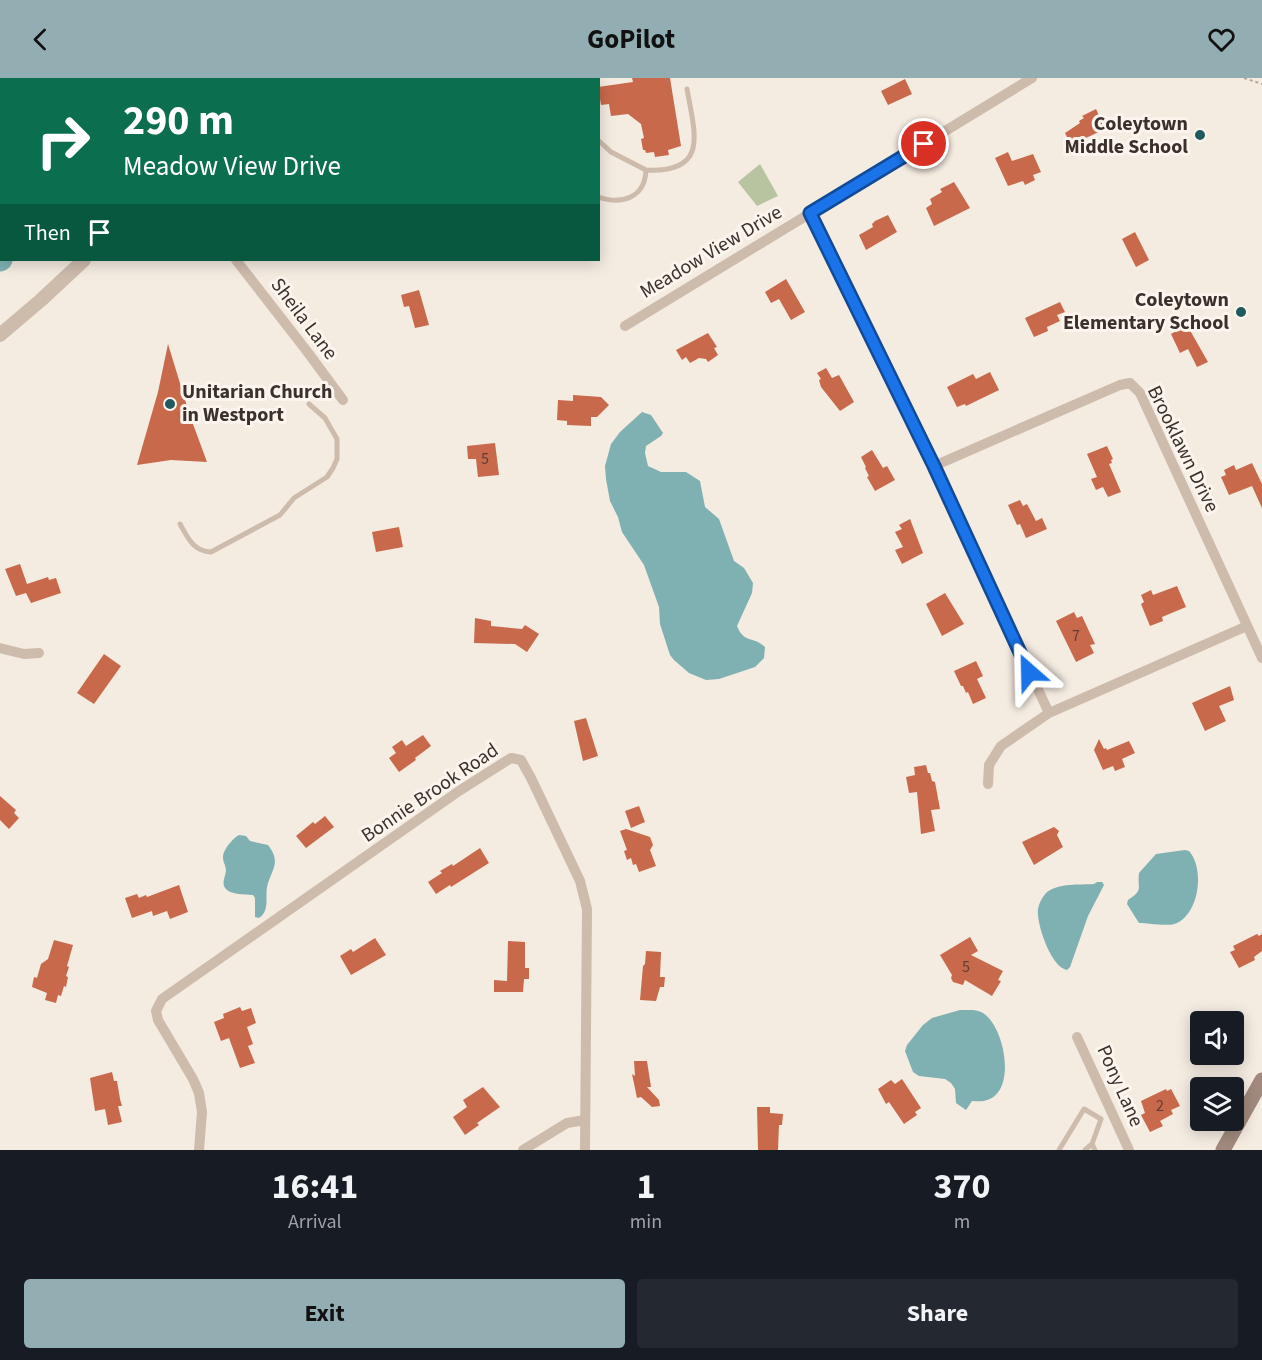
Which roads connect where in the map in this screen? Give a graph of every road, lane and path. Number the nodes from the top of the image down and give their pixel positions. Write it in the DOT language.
graph roads {
  1 [pos="1032,78"];
  2 [pos="1244,78"];
  3 [pos="1262,84"];
  4 [pos="687,89"];
  5 [pos="600,142"];
  6 [pos="646,170"];
  7 [pos="600,197"];
  8 [pos="810,213"];
  9 [pos="83,261"];
  10 [pos="237,261"];
  11 [pos="625,326"];
  12 [pos="0,335"];
  13 [pos="343,400"];
  14 [pos="309,405"];
  15 [pos="934,466"];
  16 [pos="180,524"];
  17 [pos="1247,626"];
  18 [pos="0,648"];
  19 [pos="39,653"];
  20 [pos="1262,658"];
  21 [pos="1048,713"];
  22 [pos="987,784"];
  23 [pos="1077,1037"];
  24 [pos="1262,1080"];
  25 [pos="585,1120"];
  26 [pos="1093,1147"];
  27 [pos="199,1150"];
  28 [pos="524,1150"];
  29 [pos="585,1150"];
  30 [pos="1059,1150"];
  31 [pos="1085,1150"];
  32 [pos="1129,1150"];
  33 [pos="1223,1150"];
  1 -- 8 [label="street, Meadow View Drive"];
  2 -- 3 [label="path"];
  4 -- 6 [label="lane"];
  5 -- 6 [label="lane"];
  6 -- 7 [label="lane"];
  8 -- 11 [label="street, Meadow View Drive"];
  8 -- 15 [label="street"];
  9 -- 12 [label="street"];
  10 -- 13 [label="street, Sheila Lane"];
  14 -- 16 [label="lane"];
  15 -- 17 [label="street, Brooklawn Drive"];
  15 -- 21 [label="street"];
  17 -- 20 [label="street, Brooklawn Drive"];
  17 -- 21 [label="street"];
  18 -- 19 [label="street"];
  21 -- 22 [label="street"];
  23 -- 32 [label="street, Pony Lane"];
  24 -- 33 [label="main road"];
  25 -- 27 [label="street, Bonnie Brook Road"];
  25 -- 28 [label="street"];
  25 -- 29 [label="street, Bonnie Brook Road"];
  26 -- 30 [label="lane"];
  26 -- 31 [label="lane"];
}
